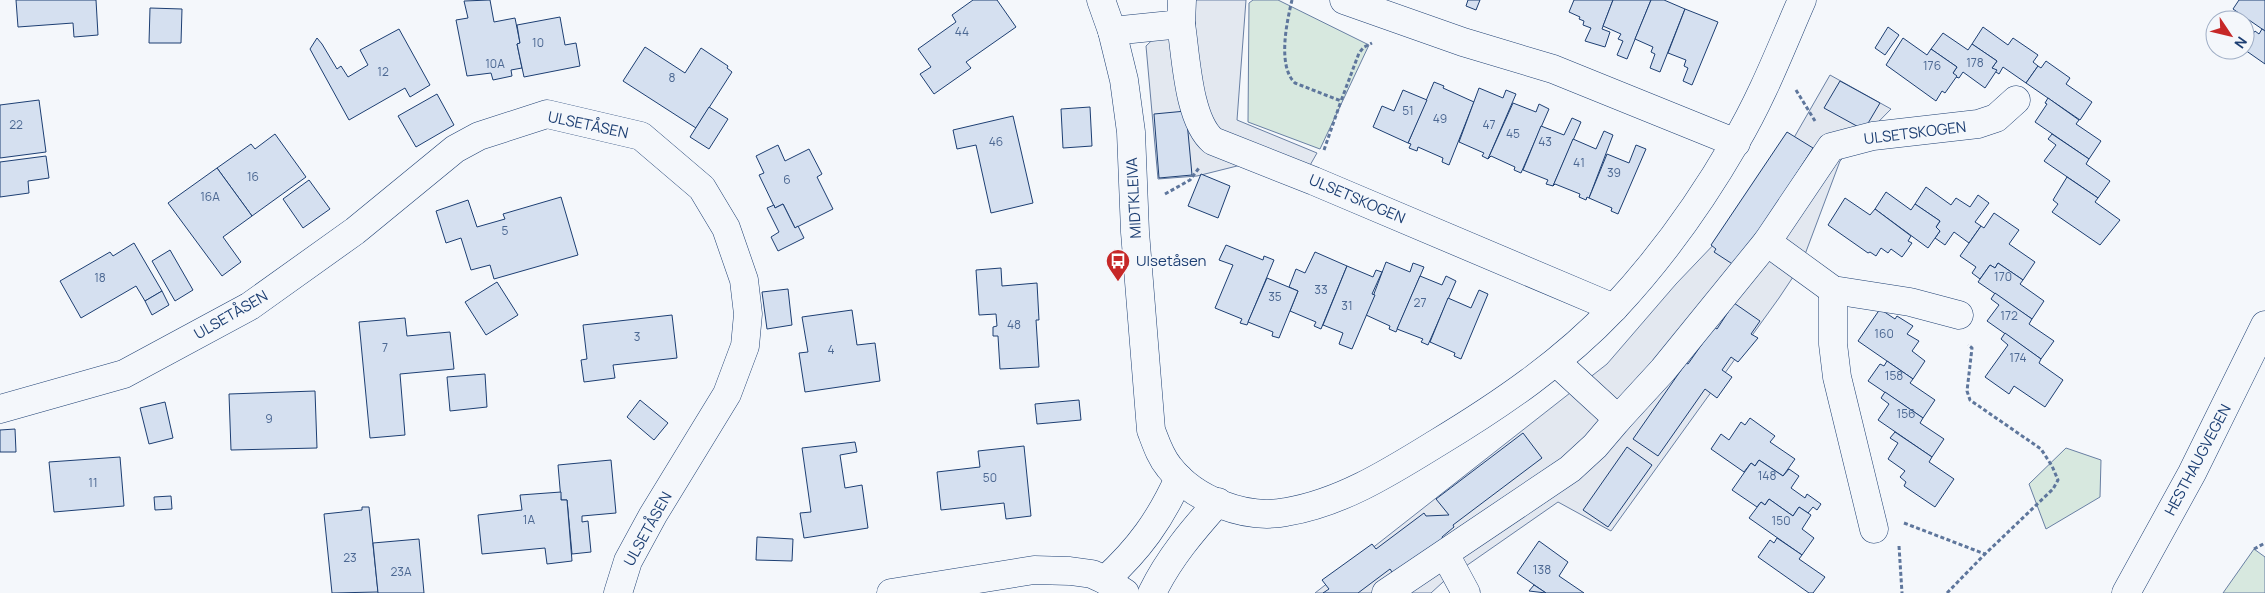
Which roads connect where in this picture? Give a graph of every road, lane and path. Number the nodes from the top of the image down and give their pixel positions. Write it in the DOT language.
graph roads {
  1 [pos="1101,0"];
  2 [pos="1292,0"];
  3 [pos="1344,0"];
  4 [pos="1802,0"];
  5 [pos="1181,12"];
  6 [pos="1406,23"];
  7 [pos="1112,31"];
  8 [pos="1791,81"];
  9 [pos="2016,100"];
  10 [pos="1341,102"];
  11 [pos="1214,141"];
  12 [pos="1736,143"];
  13 [pos="1831,147"];
  14 [pos="1314,181"];
  15 [pos="1163,196"];
  16 [pos="1766,242"];
  17 [pos="1833,290"];
  18 [pos="1614,308"];
  19 [pos="1951,314"];
  20 [pos="2265,325"];
  21 [pos="1556,362"];
  22 [pos="0,409"];
  23 [pos="1618,419"];
  24 [pos="1179,478"];
  25 [pos="1218,502"];
  26 [pos="1880,522"];
  27 [pos="2265,543"];
  28 [pos="2254,549"];
  29 [pos="1446,554"];
  30 [pos="1985,554"];
  31 [pos="1115,586"];
  32 [pos="618,593"];
  33 [pos="891,593"];
  34 [pos="1152,593"];
  35 [pos="1386,593"];
  36 [pos="1466,593"];
  37 [pos="1902,593"];
  38 [pos="1947,593"];
  39 [pos="2126,593"];
  1 -- 7 [label="street, MIDTKLEIVA"];
  2 -- 10 [label="path"];
  3 -- 6 [label="street"];
  4 -- 12 [label="street"];
  5 -- 7 [label="street"];
  5 -- 11 [label="street, ULSETSKOGEN"];
  6 -- 10 [label="path"];
  6 -- 12 [label="street"];
  7 -- 24 [label="street, MIDTKLEIVA"];
  8 -- 13 [label="path"];
  9 -- 13 [label="street, ULSETSKOGEN"];
  10 -- 14 [label="path"];
  11 -- 14 [label="street, ULSETSKOGEN"];
  11 -- 15 [label="path"];
  12 -- 18 [label="street"];
  13 -- 16 [label="street"];
  14 -- 18 [label="street, ULSETSKOGEN"];
  16 -- 17 [label="street"];
  16 -- 23 [label="street"];
  17 -- 19 [label="street"];
  17 -- 26 [label="street"];
  18 -- 21 [label="street"];
  19 -- 30 [label="path"];
  20 -- 39 [label="street, HESTHAUGVEGEN"];
  21 -- 23 [label="street"];
  21 -- 25 [label="street"];
  22 -- 32 [label="street, ULSETÅSEN"];
  23 -- 29 [label="street"];
  24 -- 25 [label="street, MIDTKLEIVA"];
  24 -- 31 [label="street"];
  25 -- 34 [label="street"];
  26 -- 30 [label="path"];
  26 -- 37 [label="path"];
  27 -- 28 [label="path"];
  29 -- 35 [label="street"];
  29 -- 36 [label="street"];
  30 -- 38 [label="path"];
  31 -- 33 [label="street"];
}
